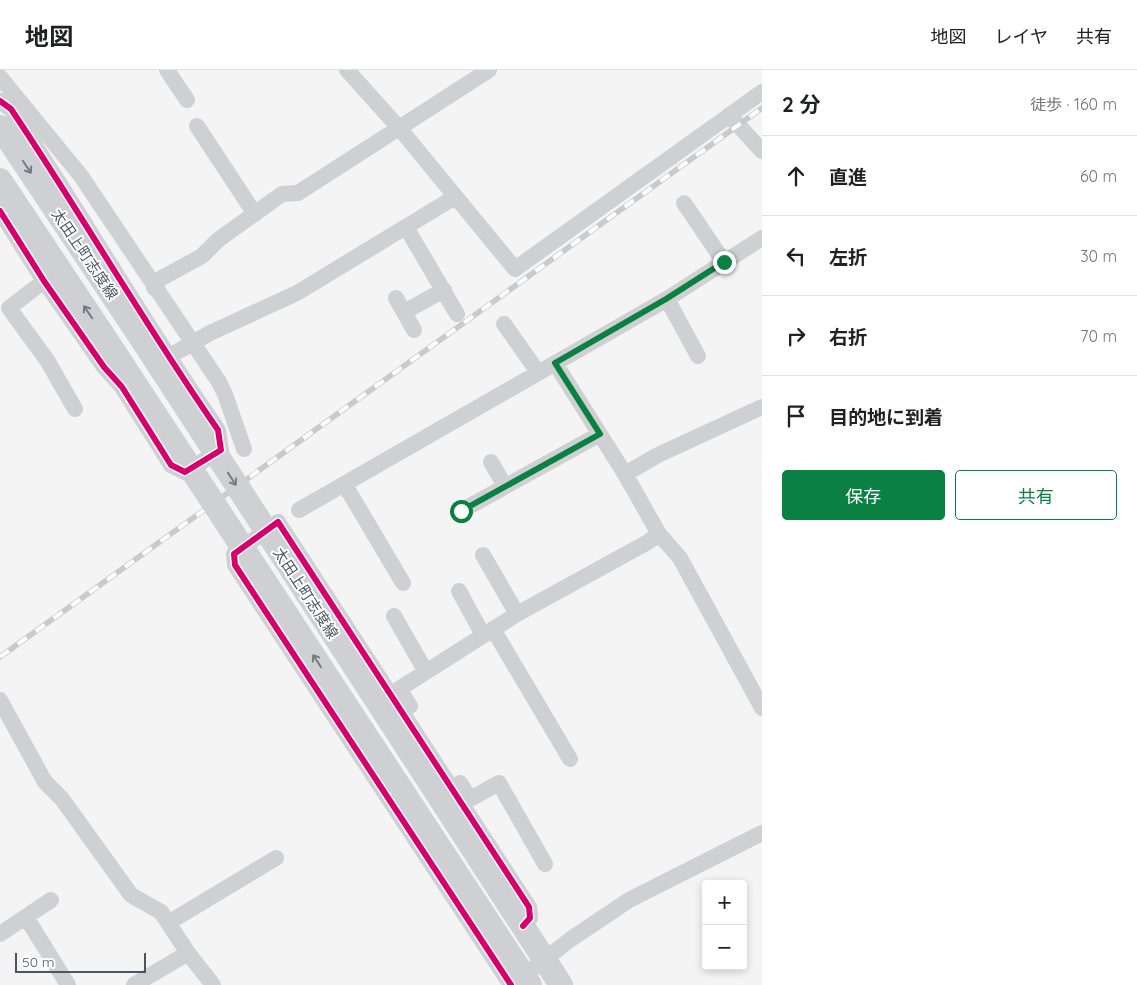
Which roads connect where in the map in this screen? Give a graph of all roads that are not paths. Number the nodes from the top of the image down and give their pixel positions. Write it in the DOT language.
graph roads {
  1 [pos="167,70"];
  2 [pos="347,70"];
  3 [pos="489,70"];
  4 [pos="0,77"];
  5 [pos="762,92"];
  6 [pos="187,100"];
  7 [pos="0,101"];
  8 [pos="729,115"];
  9 [pos="197,126"];
  10 [pos="0,127"];
  11 [pos="400,129"];
  12 [pos="762,151"];
  13 [pos="0,180"];
  14 [pos="455,197"];
  15 [pos="684,203"];
  16 [pos="0,211"];
  17 [pos="255,214"];
  18 [pos="406,227"];
  19 [pos="762,238"];
  20 [pos="724,262"];
  21 [pos="44,281"];
  22 [pos="154,288"];
  23 [pos="444,290"];
  24 [pos="666,299"];
  25 [pos="5,314"];
  26 [pos="457,314"];
  27 [pos="504,324"];
  28 [pos="414,330"];
  29 [pos="192,342"];
  30 [pos="175,353"];
  31 [pos="698,356"];
  32 [pos="555,363"];
  33 [pos="538,372"];
  34 [pos="762,407"];
  35 [pos="75,409"];
  36 [pos="600,434"];
  37 [pos="244,449"];
  38 [pos="491,462"];
  39 [pos="625,474"];
  40 [pos="345,485"];
  41 [pos="505,486"];
  42 [pos="299,510"];
  43 [pos="461,511"];
  44 [pos="659,534"];
  45 [pos="483,555"];
  46 [pos="402,583"];
  47 [pos="459,591"];
  48 [pos="516,614"];
  49 [pos="394,616"];
  50 [pos="488,632"];
  51 [pos="426,672"];
  52 [pos="0,700"];
  53 [pos="762,708"];
  54 [pos="570,759"];
  55 [pos="762,833"];
  56 [pos="276,858"];
  57 [pos="545,864"];
  58 [pos="51,900"];
  59 [pos="26,917"];
  60 [pos="168,923"];
  61 [pos="523,926"];
  62 [pos="0,934"];
  63 [pos="188,953"];
  64 [pos="545,960"];
  65 [pos="519,983"];
  66 [pos="68,985"];
  67 [pos="134,985"];
  68 [pos="213,985"];
  69 [pos="562,985"];
  1 -- 6 [label="street"];
  2 -- 11 [label="street"];
  3 -- 11 [label="street"];
  4 -- 22 [label="street"];
  5 -- 8 [label="street"];
  7 -- 21 [label="street"];
  8 -- 12 [label="street"];
  8 -- 14 [label="street"];
  9 -- 17 [label="street"];
  10 -- 61 [label="main road, 太田上町志度線, one-way, bridge"];
  11 -- 14 [label="street"];
  11 -- 17 [label="street"];
  65 -- 13 [label="main road, 太田上町志度線, one-way, bridge"];
  14 -- 18 [label="street"];
  15 -- 20 [label="street"];
  16 -- 21 [label="street"];
  17 -- 22 [label="street"];
  18 -- 23 [label="street"];
  18 -- 29 [label="street"];
  19 -- 20 [label="street"];
  20 -- 24 [label="street"];
  21 -- 25 [label="street"];
  22 -- 29 [label="street"];
  23 -- 26 [label="street"];
  23 -- 28 [label="street"];
  24 -- 31 [label="street"];
  24 -- 32 [label="street"];
  25 -- 35 [label="street"];
  27 -- 33 [label="street"];
  29 -- 30 [label="street"];
  29 -- 37 [label="street"];
  32 -- 33 [label="street"];
  32 -- 36 [label="street"];
  33 -- 40 [label="street"];
  34 -- 39 [label="street"];
  36 -- 39 [label="street"];
  36 -- 41 [label="street"];
  38 -- 41 [label="street"];
  39 -- 44 [label="street"];
  40 -- 42 [label="street"];
  40 -- 46 [label="street"];
  41 -- 43 [label="street"];
  44 -- 48 [label="street"];
  44 -- 53 [label="street"];
  45 -- 48 [label="street"];
  47 -- 50 [label="street"];
  48 -- 50 [label="street"];
  49 -- 51 [label="street"];
  50 -- 51 [label="street"];
  50 -- 54 [label="street"];
  51 -- 57 [label="street"];
  52 -- 60 [label="street"];
  55 -- 64 [label="street"];
  56 -- 60 [label="street"];
  58 -- 59 [label="street"];
  59 -- 62 [label="street"];
  59 -- 66 [label="street"];
  60 -- 63 [label="street"];
  61 -- 64 [label="main road, 太田上町志度線"];
  61 -- 65 [label="street"];
  63 -- 67 [label="street"];
  63 -- 68 [label="street"];
  64 -- 65 [label="street"];
  64 -- 69 [label="main road, 太田上町志度線"];
}
